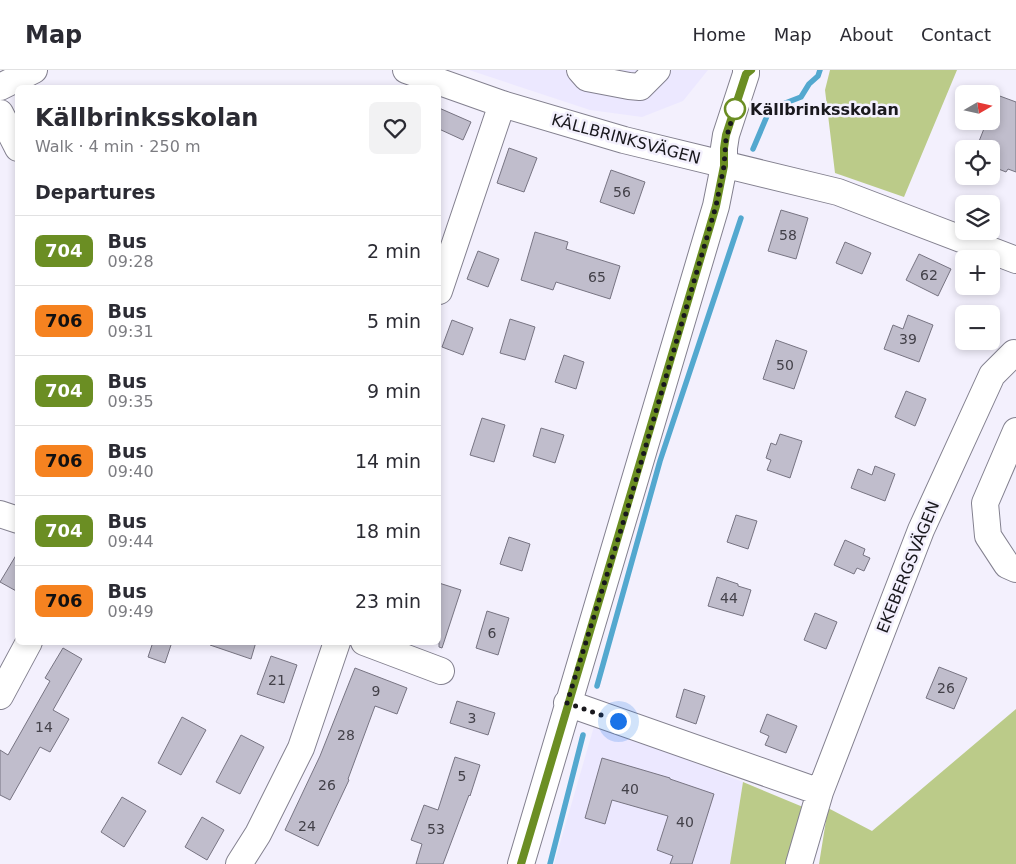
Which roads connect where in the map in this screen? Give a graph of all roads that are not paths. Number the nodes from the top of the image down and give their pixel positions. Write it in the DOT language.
graph roads {
  1 [pos="34,70"];
  2 [pos="406,70"];
  3 [pos="580,70"];
  4 [pos="657,70"];
  5 [pos="748,71"];
  6 [pos="0,87"];
  7 [pos="502,104"];
  8 [pos="0,112"];
  9 [pos="15,142"];
  10 [pos="724,166"];
  11 [pos="1016,260"];
  12 [pos="441,284"];
  13 [pos="1014,353"];
  14 [pos="1016,431"];
  15 [pos="0,514"];
  16 [pos="15,519"];
  17 [pos="1016,569"];
  18 [pos="27,645"];
  19 [pos="336,645"];
  20 [pos="372,645"];
  21 [pos="441,671"];
  22 [pos="0,696"];
  23 [pos="567,703"];
  24 [pos="820,792"];
  25 [pos="239,864"];
  26 [pos="521,864"];
  27 [pos="799,864"];
  1 -- 6 [label="street"];
  2 -- 7 [label="street, KÄLLBRINKSVÄGEN"];
  3 -- 4 [label="street"];
  5 -- 10 [label="street"];
  7 -- 10 [label="street, KÄLLBRINKSVÄGEN"];
  7 -- 12 [label="street"];
  8 -- 9 [label="street"];
  10 -- 11 [label="street, KÄLLBRINKSVÄGEN"];
  10 -- 23 [label="street"];
  13 -- 24 [label="street, EKEBERGSVÄGEN"];
  14 -- 17 [label="street"];
  15 -- 16 [label="street"];
  18 -- 22 [label="street"];
  19 -- 25 [label="street"];
  20 -- 21 [label="street"];
  23 -- 24 [label="street"];
  23 -- 26 [label="street"];
  24 -- 27 [label="street, EKEBERGSVÄGEN"];
}
